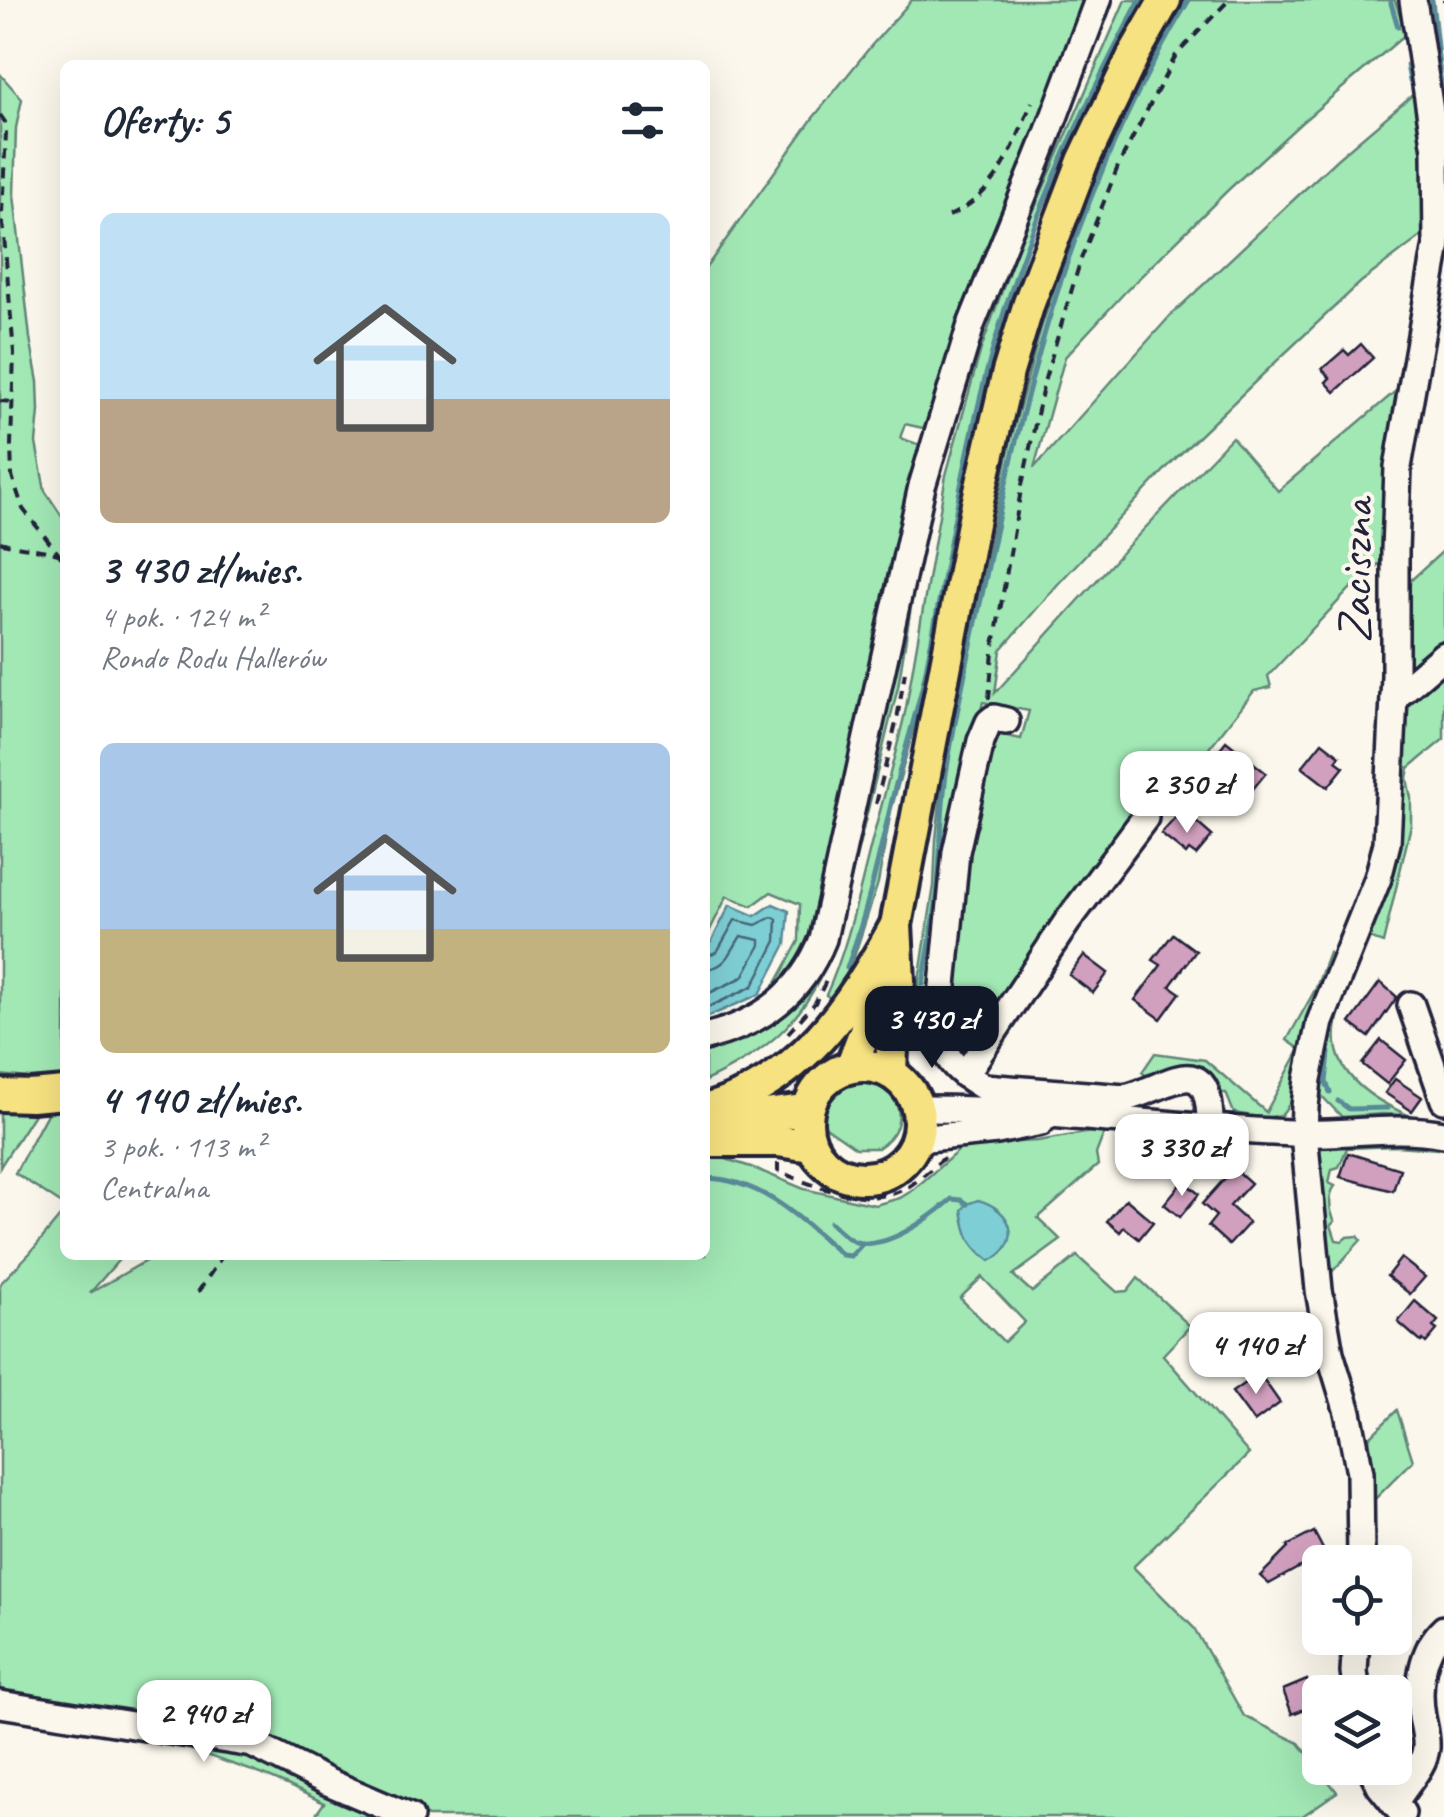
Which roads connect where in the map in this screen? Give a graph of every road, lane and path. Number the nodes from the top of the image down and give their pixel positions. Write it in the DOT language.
graph roads {
  1 [pos="1098,0"];
  2 [pos="1165,0"];
  3 [pos="1229,0"];
  4 [pos="1413,0"];
  5 [pos="1032,102"];
  6 [pos="0,115"];
  7 [pos="949,216"];
  8 [pos="0,400"];
  9 [pos="13,402"];
  10 [pos="0,542"];
  11 [pos="58,554"];
  12 [pos="60,556"];
  13 [pos="1444,655"];
  14 [pos="906,668"];
  15 [pos="1394,698"];
  16 [pos="1000,720"];
  17 [pos="875,810"];
  18 [pos="1145,818"];
  19 [pos="896,924"];
  20 [pos="878,956"];
  21 [pos="828,976"];
  22 [pos="1410,1005"];
  23 [pos="710,1035"];
  24 [pos="780,1042"];
  25 [pos="851,1066"];
  26 [pos="892,1073"];
  27 [pos="965,1076"];
  28 [pos="60,1094"];
  29 [pos="0,1095"];
  30 [pos="1444,1100"];
  31 [pos="710,1108"];
  32 [pos="806,1110"];
  33 [pos="710,1124"];
  34 [pos="918,1124"];
  35 [pos="1210,1127"];
  36 [pos="1304,1134"];
  37 [pos="1444,1134"];
  38 [pos="710,1140"];
  39 [pos="812,1146"];
  40 [pos="778,1151"];
  41 [pos="942,1160"];
  42 [pos="220,1260"];
  43 [pos="198,1292"];
  44 [pos="1360,1545"];
  45 [pos="1444,1628"];
  46 [pos="0,1704"];
  47 [pos="1380,1785"];
  48 [pos="1400,1810"];
  49 [pos="410,1817"];
  1 -- 23 [label="street"];
  2 -- 19 [label="main road"];
  3 -- 16 [label="path"];
  4 -- 15 [label="street, Zaciszna"];
  5 -- 7 [label="path"];
  6 -- 9 [label="path"];
  8 -- 9 [label="path"];
  9 -- 11 [label="path"];
  10 -- 11 [label="path"];
  11 -- 12 [label="path"];
  13 -- 15 [label="street"];
  14 -- 17 [label="path"];
  15 -- 36 [label="street, Zaciszna"];
  16 -- 27 [label="street"];
  18 -- 27 [label="street"];
  19 -- 20 [label="main road"];
  19 -- 26 [label="main road"];
  20 -- 25 [label="main road"];
  20 -- 31 [label="main road"];
  21 -- 24 [label="path"];
  22 -- 30 [label="street"];
  25 -- 26 [label="main road"];
  25 -- 32 [label="main road"];
  26 -- 34 [label="main road"];
  27 -- 35 [label="street"];
  28 -- 29 [label="main road"];
  32 -- 33 [label="main road"];
  32 -- 39 [label="main road"];
  34 -- 35 [label="street"];
  34 -- 39 [label="main road"];
  35 -- 36 [label="street"];
  36 -- 37 [label="street"];
  36 -- 44 [label="street, Zaciszna"];
  38 -- 39 [label="main road"];
  40 -- 41 [label="path"];
  42 -- 43 [label="path"];
  45 -- 48 [label="street"];
  46 -- 49 [label="street"];
  47 -- 48 [label="street"];
}
